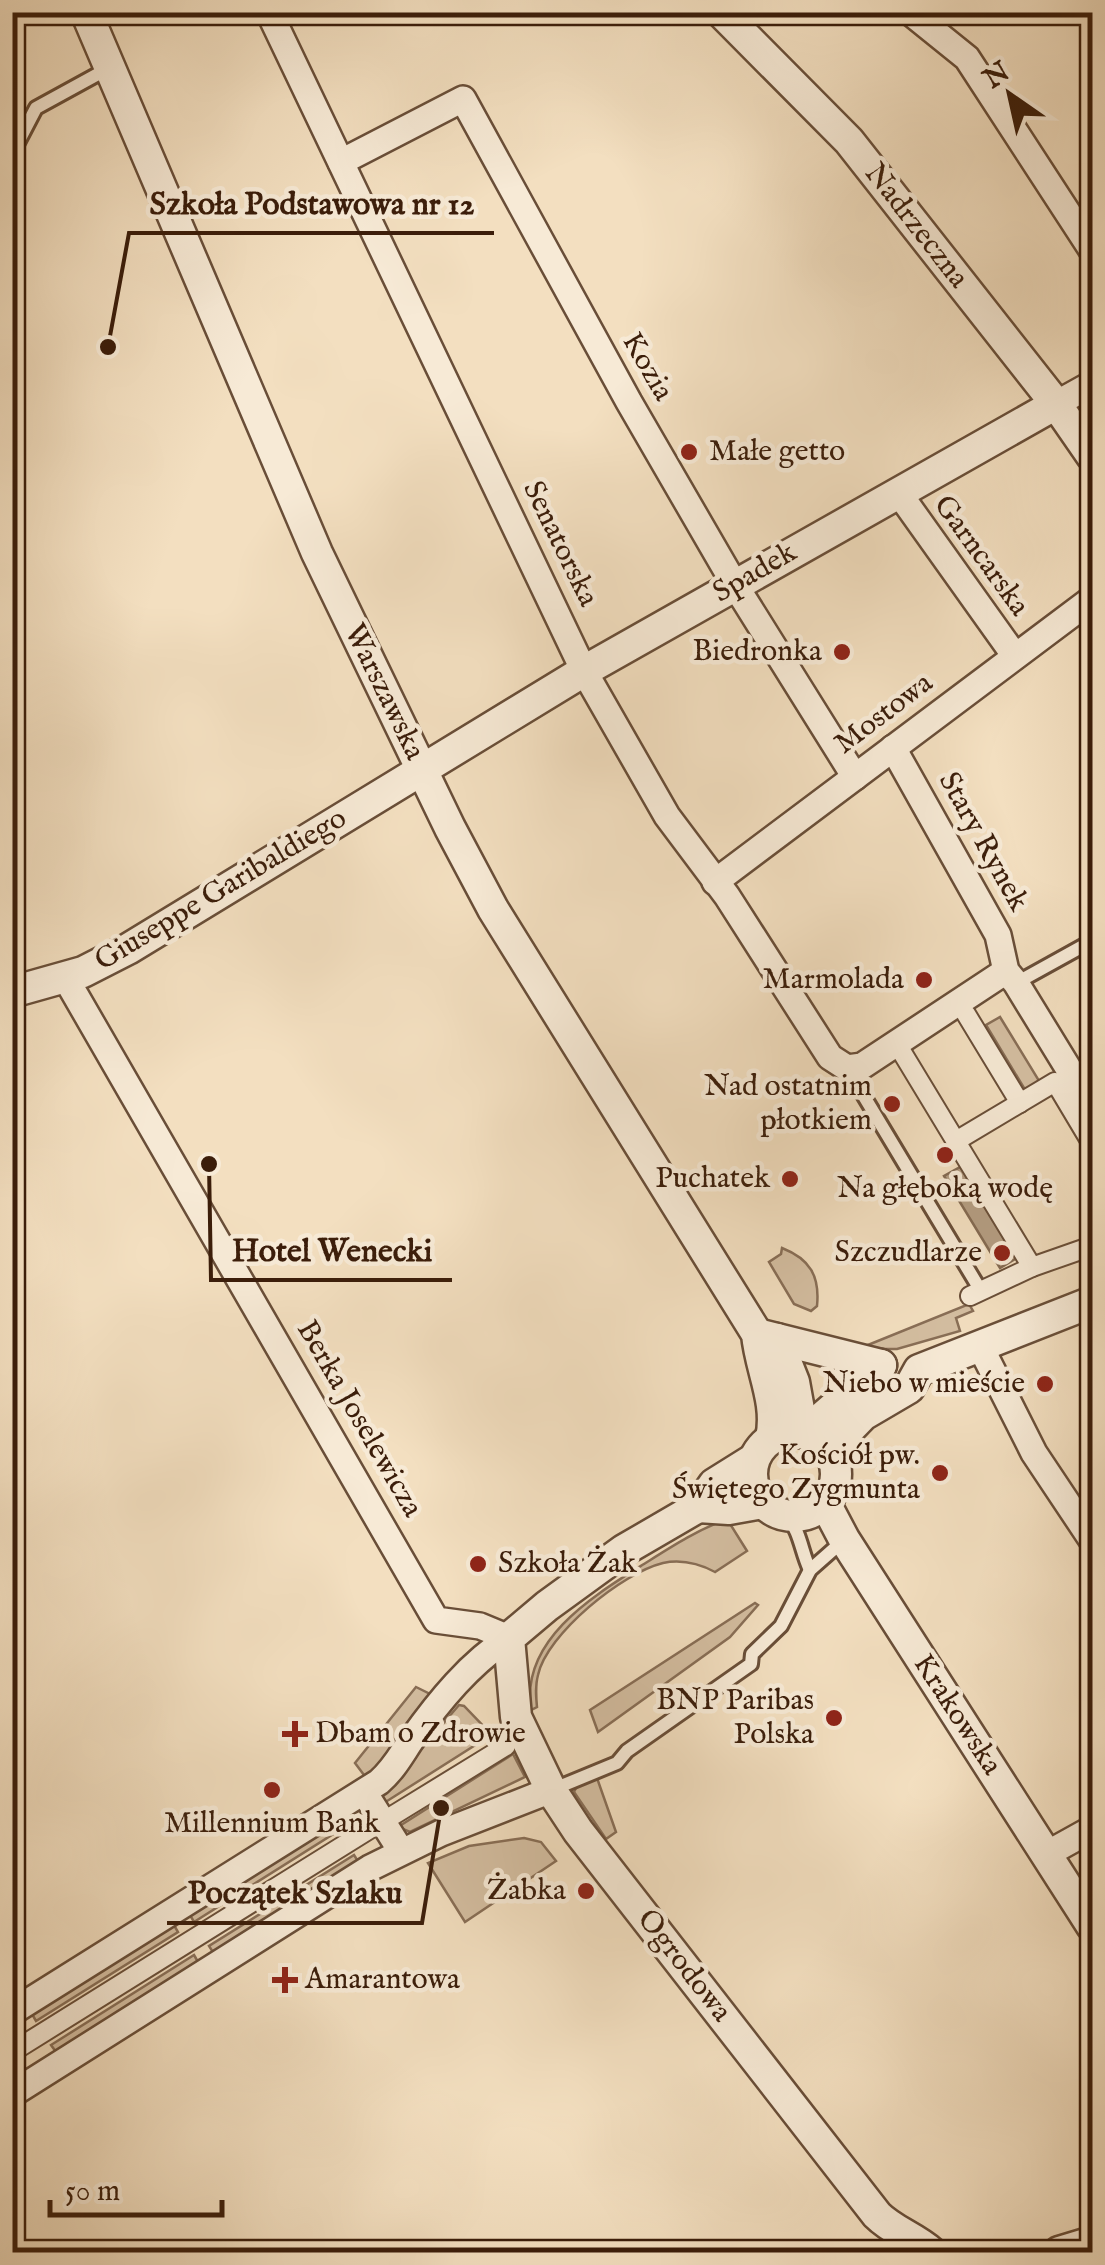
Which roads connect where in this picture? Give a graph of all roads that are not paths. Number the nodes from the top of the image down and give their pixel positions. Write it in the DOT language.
graph roads {
  1 [pos="86,12"];
  2 [pos="269,12"];
  3 [pos="721,12"];
  4 [pos="910,12"];
  5 [pos="111,67"];
  6 [pos="12,154"];
  7 [pos="341,162"];
  8 [pos="1092,250"];
  9 [pos="1092,384"];
  10 [pos="1056,404"];
  11 [pos="1092,456"];
  12 [pos="898,492"];
  13 [pos="735,585"];
  14 [pos="1092,599"];
  15 [pos="1014,656"];
  16 [pos="584,671"];
  17 [pos="893,748"];
  18 [pos="422,769"];
  19 [pos="855,777"];
  20 [pos="715,882"];
  21 [pos="1092,941"];
  22 [pos="1011,977"];
  23 [pos="65,978"];
  24 [pos="12,992"];
  25 [pos="966,1014"];
  26 [pos="904,1054"];
  27 [pos="847,1068"];
  28 [pos="1020,1103"];
  29 [pos="1092,1107"];
  30 [pos="956,1141"];
  31 [pos="1092,1144"];
  32 [pos="1092,1246"];
  33 [pos="1032,1267"];
  34 [pos="975,1293"];
  35 [pos="1092,1302"];
  36 [pos="767,1336"];
  37 [pos="980,1346"];
  38 [pos="881,1365"];
  39 [pos="919,1370"];
  40 [pos="812,1439"];
  41 [pos="763,1448"];
  42 [pos="825,1503"];
  43 [pos="698,1506"];
  44 [pos="1083,1509"];
  45 [pos="775,1510"];
  46 [pos="844,1540"];
  47 [pos="1092,1540"];
  48 [pos="810,1570"];
  49 [pos="509,1638"];
  50 [pos="506,1746"];
  51 [pos="551,1790"];
  52 [pos="364,1792"];
  53 [pos="392,1816"];
  54 [pos="373,1828"];
  55 [pos="1092,1829"];
  56 [pos="401,1851"];
  57 [pos="1047,1854"];
  58 [pos="1092,1926"];
  59 [pos="12,2012"];
  60 [pos="12,2052"];
  61 [pos="12,2094"];
  62 [pos="1092,2242"];
  63 [pos="930,2252"];
  64 [pos="1059,2252"];
  1 -- 5 [label="street, Warszawska"];
  2 -- 7 [label="street, Senatorska"];
  3 -- 10 [label="street, Nadrzeczna"];
  4 -- 8 [label="street"];
  5 -- 6 [label="lane"];
  5 -- 18 [label="street, Warszawska"];
  7 -- 13 [label="street, Kozia"];
  7 -- 16 [label="street, Senatorska"];
  9 -- 10 [label="street, Spadek"];
  10 -- 11 [label="street, Nadrzeczna"];
  10 -- 12 [label="street, Spadek"];
  12 -- 13 [label="street, Spadek"];
  12 -- 15 [label="street, Garncarska"];
  13 -- 16 [label="street, Spadek"];
  13 -- 19 [label="street, Kozia"];
  14 -- 15 [label="street, Mostowa"];
  15 -- 17 [label="street, Mostowa"];
  16 -- 18 [label="street, Spadek"];
  16 -- 20 [label="street, Senatorska"];
  17 -- 19 [label="street, Mostowa"];
  17 -- 22 [label="street, Stary Rynek"];
  18 -- 23 [label="street, Giuseppe Garibaldiego"];
  18 -- 36 [label="street, Warszawska"];
  19 -- 20 [label="street, Mostowa"];
  20 -- 27 [label="street, Senatorska"];
  21 -- 22 [label="lane"];
  22 -- 27 [label="street"];
  22 -- 29 [label="street, Stary Rynek"];
  23 -- 24 [label="street, Giuseppe Garibaldiego"];
  23 -- 49 [label="street, Berka Joselewicza"];
  25 -- 28 [label="street"];
  26 -- 30 [label="street"];
  27 -- 34 [label="lane"];
  28 -- 30 [label="street"];
  28 -- 31 [label="street"];
  30 -- 33 [label="street"];
  32 -- 33 [label="street"];
  33 -- 34 [label="street"];
  35 -- 37 [label="street"];
  36 -- 38 [label="street"];
  36 -- 40 [label="street, Warszawska"];
  36 -- 41 [label="street, Warszawska"];
  37 -- 39 [label="street"];
  37 -- 44 [label="street"];
  38 -- 39 [label="street"];
  38 -- 40 [label="street"];
  39 -- 40 [label="street"];
  40 -- 41 [label="street"];
  40 -- 42 [label="street"];
  41 -- 43 [label="street"];
  41 -- 45 [label="street"];
  42 -- 45 [label="street"];
  42 -- 46 [label="street, Krakowska"];
  43 -- 45 [label="street"];
  43 -- 49 [label="street"];
  44 -- 47 [label="street"];
  45 -- 48 [label="lane"];
  46 -- 48 [label="lane"];
  46 -- 57 [label="street, Krakowska"];
  48 -- 51 [label="lane"];
  49 -- 51 [label="street, Ogrodowa"];
  49 -- 52 [label="street"];
  50 -- 53 [label="street"];
  51 -- 56 [label="street"];
  51 -- 63 [label="street, Ogrodowa"];
  52 -- 56 [label="street"];
  52 -- 59 [label="street"];
  54 -- 60 [label="street"];
  55 -- 57 [label="street"];
  56 -- 61 [label="street"];
  57 -- 58 [label="street, Krakowska"];
  62 -- 64 [label="street"];
}
